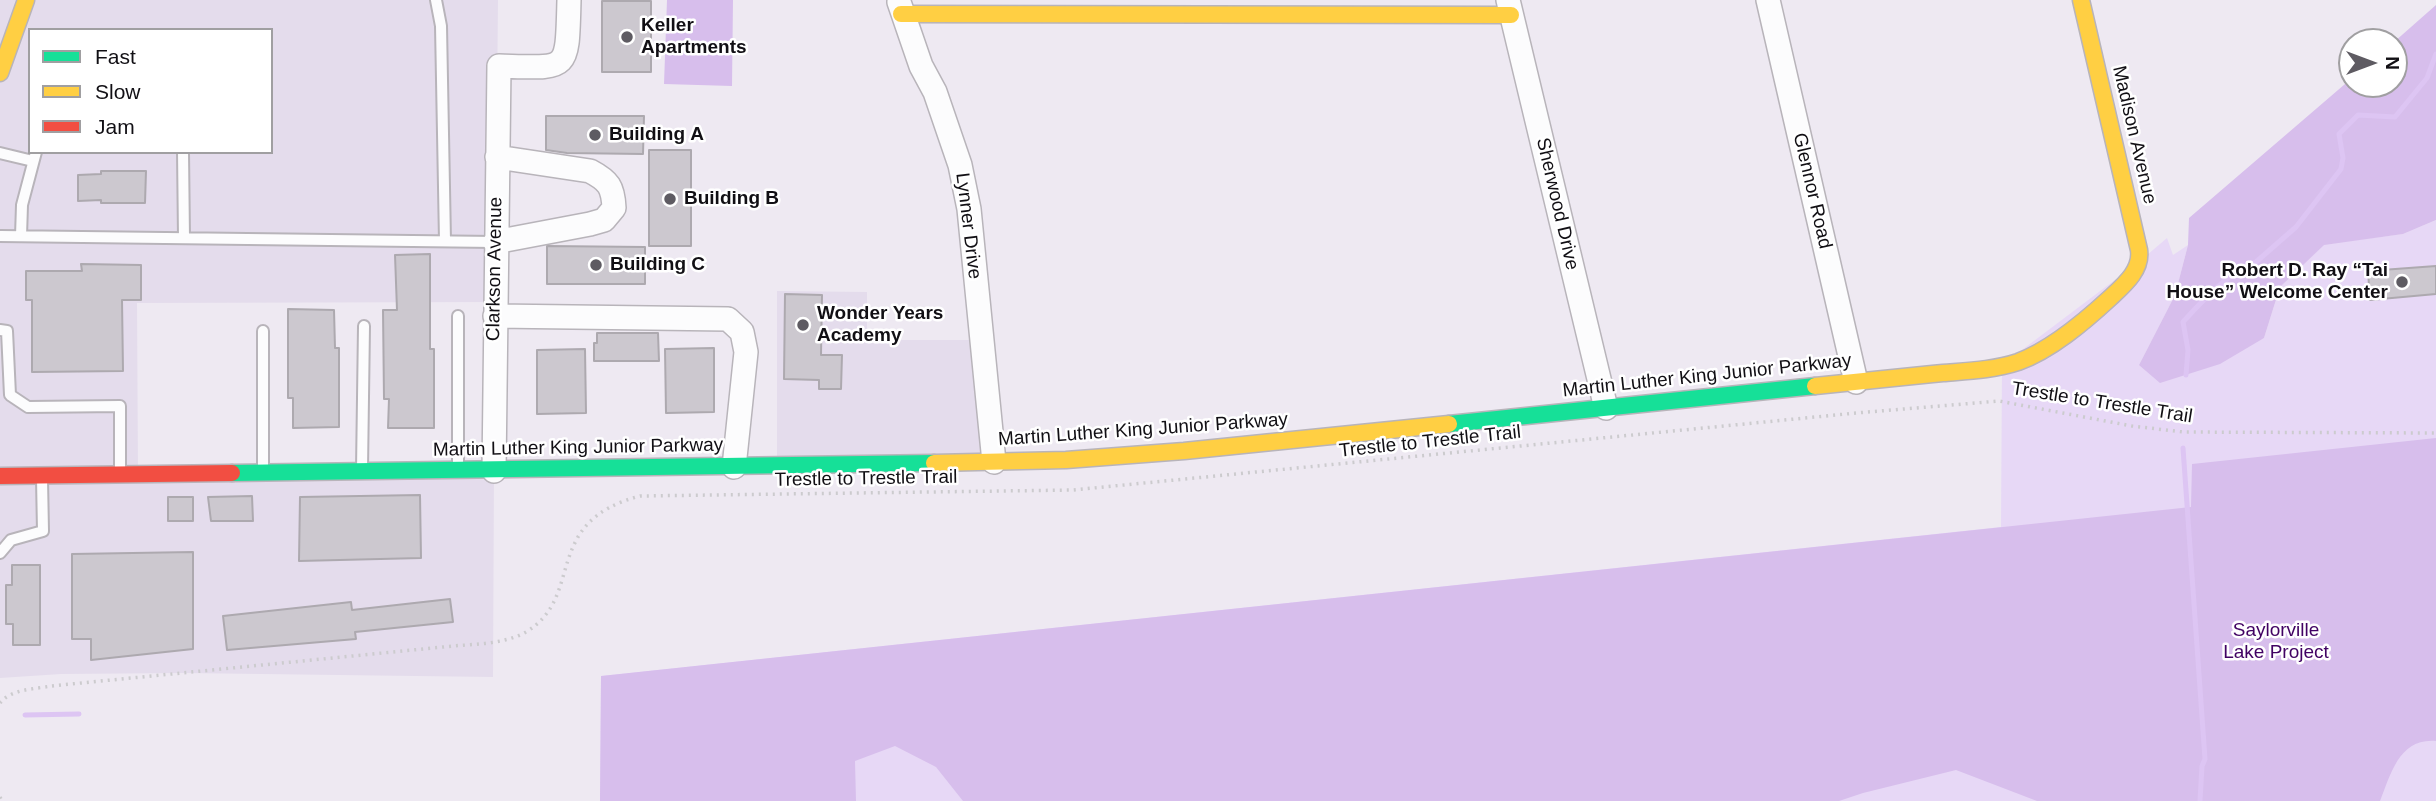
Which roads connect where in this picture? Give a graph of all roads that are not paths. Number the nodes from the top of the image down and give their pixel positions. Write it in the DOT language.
graph roads {
  1 [pos="26,0"];
  2 [pos="436,0"];
  3 [pos="569,0"];
  4 [pos="1768,0"];
  5 [pos="2081,0"];
  6 [pos="900,7"];
  7 [pos="1191,7"];
  8 [pos="1510,8"];
  9 [pos="4,43"];
  10 [pos="0,73"];
  11 [pos="0,153"];
  12 [pos="183,154"];
  13 [pos="35,157"];
  14 [pos="497,157"];
  15 [pos="0,236"];
  16 [pos="21,236"];
  17 [pos="184,238"];
  18 [pos="445,241"];
  19 [pos="495,242"];
  20 [pos="2130,279"];
  21 [pos="458,316"];
  22 [pos="495,316"];
  23 [pos="364,326"];
  24 [pos="0,330"];
  25 [pos="263,331"];
  26 [pos="1856,382"];
  27 [pos="1606,408"];
  28 [pos="994,462"];
  29 [pos="734,467"];
  30 [pos="458,471"];
  31 [pos="494,471"];
  32 [pos="362,472"];
  33 [pos="263,473"];
  34 [pos="121,475"];
  35 [pos="0,476"];
  36 [pos="42,476"];
  37 [pos="0,553"];
  1 -- 9 [label="street"];
  2 -- 18 [label="lane"];
  3 -- 14 [label="street, Clarkson Avenue"];
  4 -- 26 [label="street, Glennor Road"];
  5 -- 20 [label="street, Madison Avenue"];
  6 -- 7 [label="street"];
  6 -- 28 [label="street, Lynner Drive"];
  7 -- 8 [label="street"];
  8 -- 27 [label="street, Sherwood Drive"];
  9 -- 10 [label="street"];
  11 -- 13 [label="lane"];
  12 -- 17 [label="lane"];
  13 -- 16 [label="lane"];
  14 -- 19 [label="street, Clarkson Avenue"];
  14 -- 19 [label="street"];
  15 -- 16 [label="lane"];
  16 -- 17 [label="lane"];
  17 -- 18 [label="lane"];
  18 -- 19 [label="lane"];
  19 -- 22 [label="street, Clarkson Avenue"];
  20 -- 26 [label="street, Martin Luther King Junior Parkway"];
  21 -- 30 [label="lane"];
  22 -- 29 [label="street"];
  22 -- 31 [label="street, Clarkson Avenue"];
  23 -- 32 [label="lane"];
  24 -- 34 [label="lane"];
  25 -- 33 [label="lane"];
  26 -- 27 [label="street, Martin Luther King Junior Parkway"];
  27 -- 28 [label="street, Martin Luther King Junior Parkway"];
  28 -- 29 [label="street, Martin Luther King Junior Parkway"];
  29 -- 31 [label="street, Martin Luther King Junior Parkway"];
  30 -- 31 [label="street, Martin Luther King Junior Parkway"];
  30 -- 32 [label="street, Martin Luther King Junior Parkway"];
  32 -- 33 [label="street, Martin Luther King Junior Parkway"];
  33 -- 34 [label="street, Martin Luther King Junior Parkway"];
  34 -- 36 [label="street, Martin Luther King Junior Parkway"];
  35 -- 36 [label="street, Martin Luther King Junior Parkway"];
  36 -- 37 [label="lane"];
}
